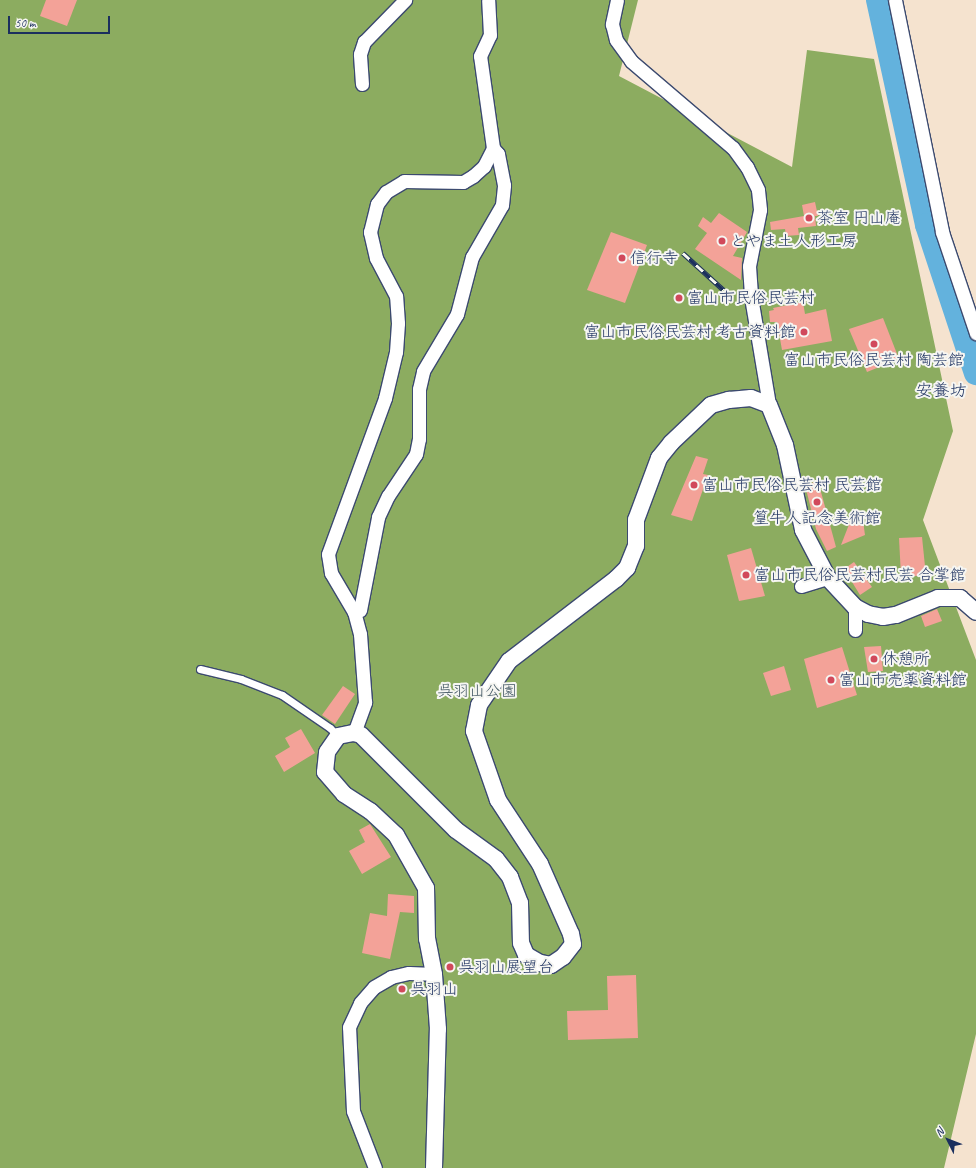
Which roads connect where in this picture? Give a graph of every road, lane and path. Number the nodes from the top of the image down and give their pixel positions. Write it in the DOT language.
graph roads {
  1 [pos="405,0"];
  2 [pos="488,0"];
  3 [pos="617,0"];
  4 [pos="895,0"];
  5 [pos="362,84"];
  6 [pos="493,148"];
  7 [pos="976,333"];
  8 [pos="769,405"];
  9 [pos="828,578"];
  10 [pos="801,586"];
  11 [pos="856,607"];
  12 [pos="354,612"];
  13 [pos="976,612"];
  14 [pos="855,630"];
  15 [pos="200,669"];
  16 [pos="354,733"];
  17 [pos="338,736"];
  18 [pos="434,974"];
  19 [pos="375,1168"];
  20 [pos="434,1168"];
  1 -- 5 [label="street"];
  2 -- 6 [label="street"];
  3 -- 8 [label="street"];
  4 -- 7 [label="street"];
  6 -- 12 [label="street"];
  6 -- 12 [label="street"];
  8 -- 9 [label="street"];
  8 -- 16 [label="street"];
  9 -- 10 [label="street"];
  9 -- 11 [label="street"];
  11 -- 13 [label="street"];
  11 -- 14 [label="street"];
  12 -- 16 [label="street"];
  15 -- 17 [label="lane"];
  16 -- 17 [label="street"];
  17 -- 18 [label="street"];
  18 -- 19 [label="street"];
  18 -- 20 [label="street"];
}
